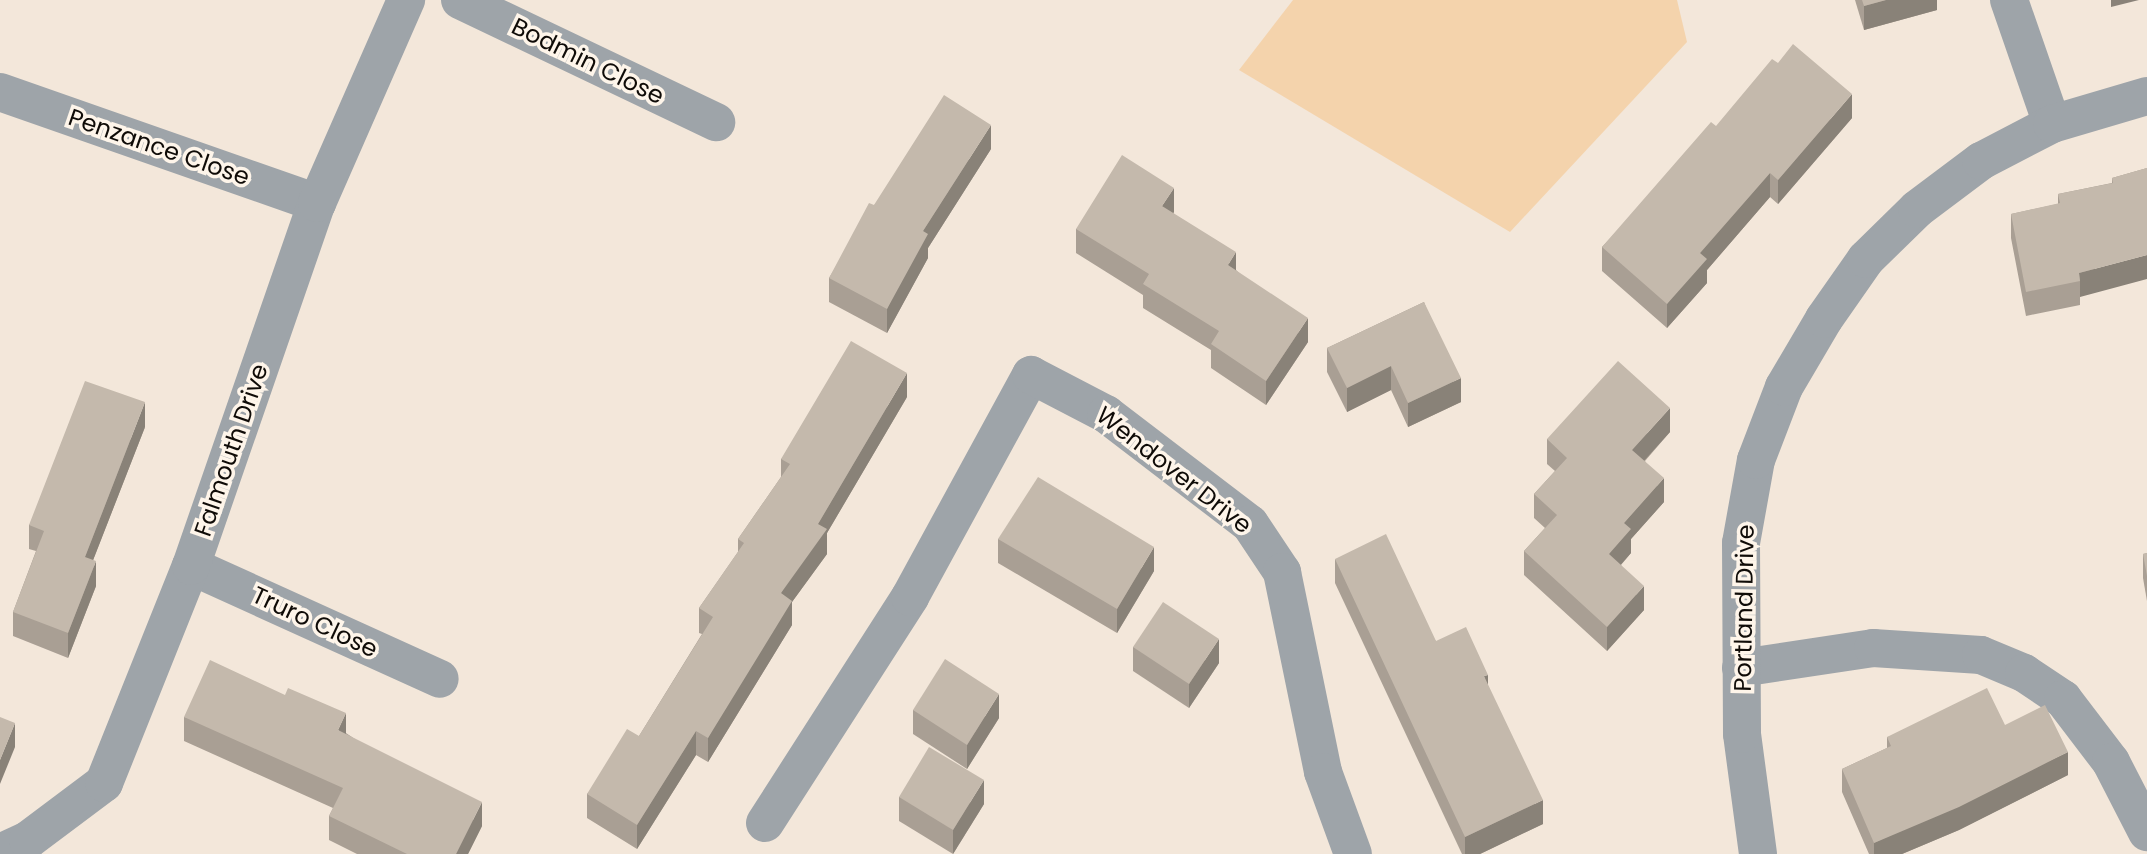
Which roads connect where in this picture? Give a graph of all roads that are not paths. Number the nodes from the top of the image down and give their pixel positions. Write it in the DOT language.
graph roads {
  1 [pos="405,0"];
  2 [pos="460,0"];
  3 [pos="2009,0"];
  4 [pos="0,92"];
  5 [pos="2147,96"];
  6 [pos="716,122"];
  7 [pos="2052,124"];
  8 [pos="317,203"];
  9 [pos="191,566"];
  10 [pos="1741,668"];
  11 [pos="440,679"];
  12 [pos="765,823"];
  13 [pos="2147,832"];
  14 [pos="0,853"];
  15 [pos="1353,854"];
  16 [pos="1758,854"];
  1 -- 8 [label="street, Falmouth Drive"];
  2 -- 6 [label="street, Bodmin Close"];
  3 -- 7 [label="street"];
  4 -- 8 [label="street, Penzance Close"];
  5 -- 7 [label="street, Portland Drive"];
  7 -- 10 [label="street, Portland Drive"];
  8 -- 9 [label="street, Falmouth Drive"];
  9 -- 11 [label="street, Truro Close"];
  9 -- 14 [label="street, Falmouth Drive"];
  10 -- 13 [label="street"];
  10 -- 16 [label="street, Portland Drive"];
  12 -- 15 [label="street, Wendover Drive"];
}
